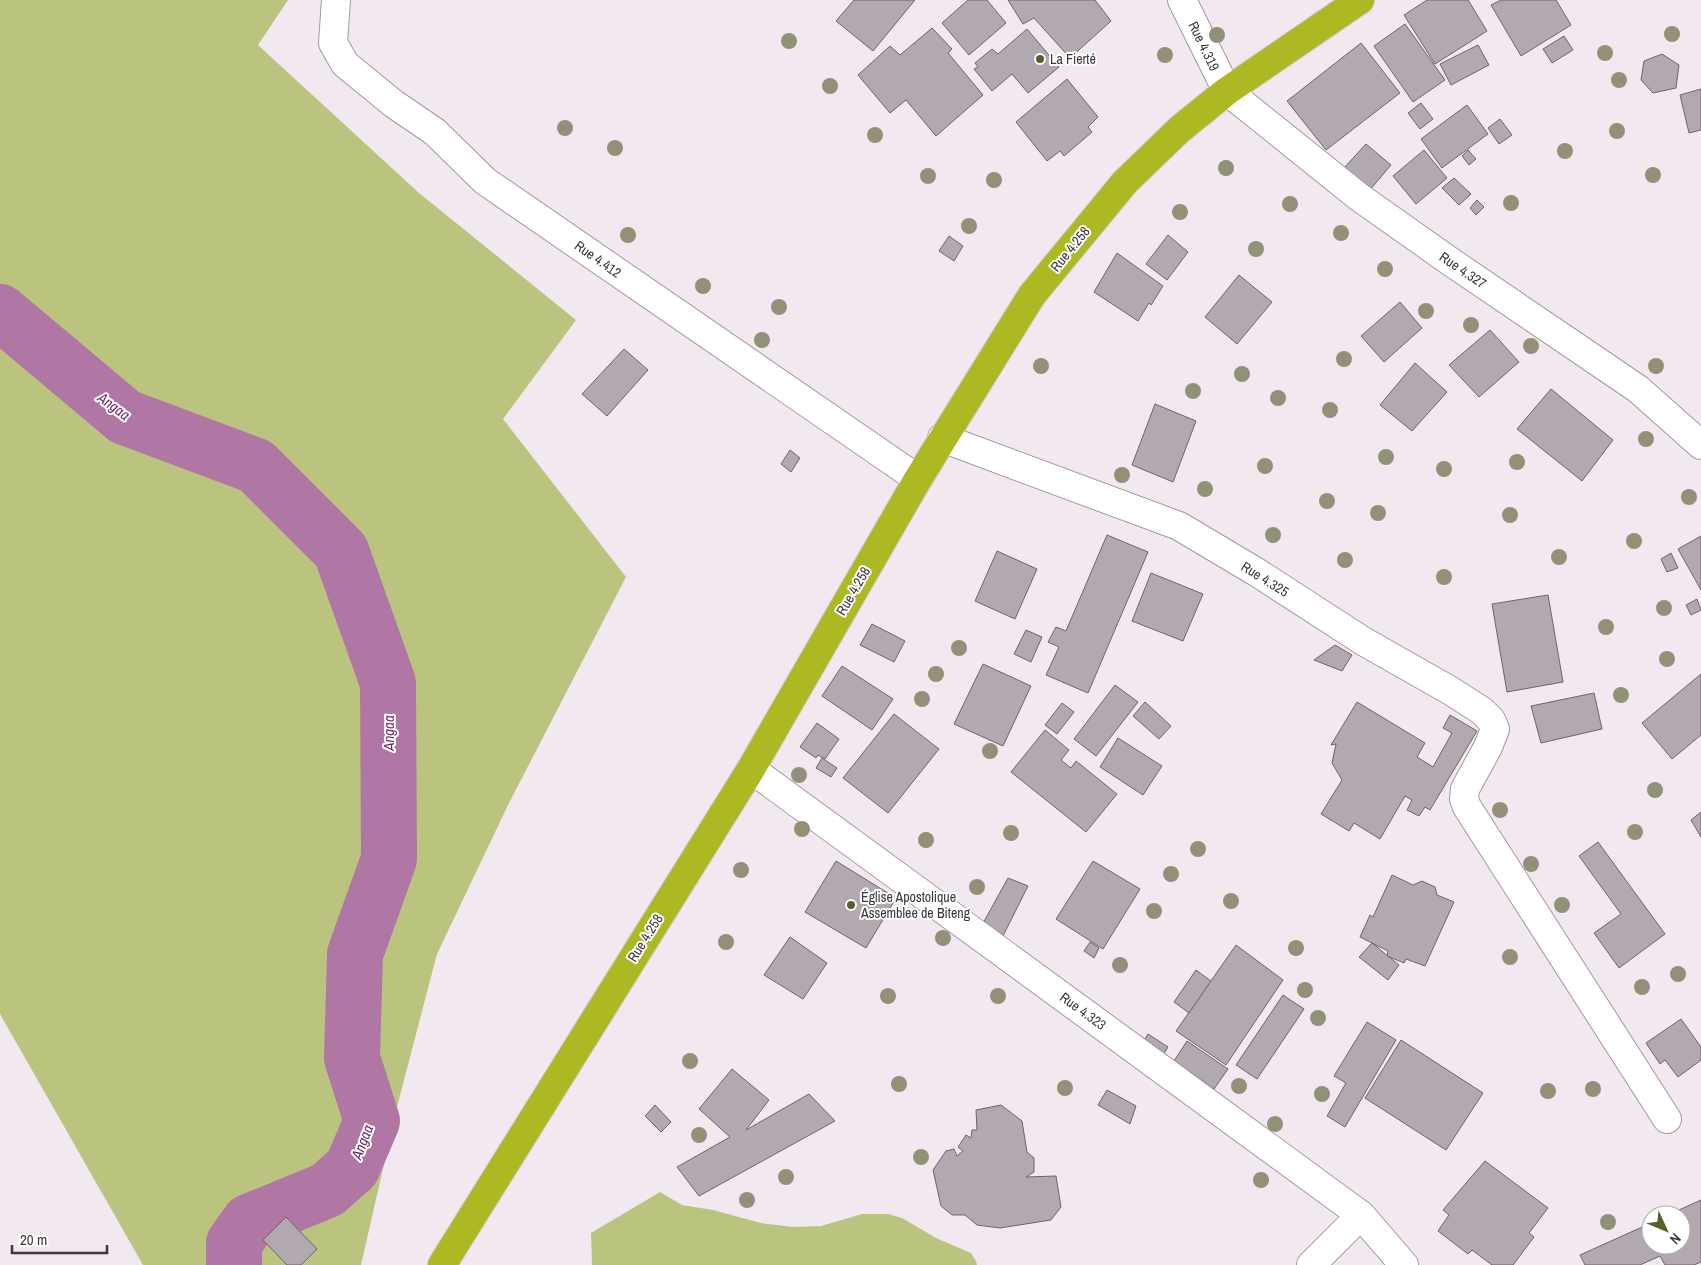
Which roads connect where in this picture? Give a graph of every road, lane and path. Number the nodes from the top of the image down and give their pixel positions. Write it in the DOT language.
graph roads {
  1 [pos="336,0"];
  2 [pos="1182,0"];
  3 [pos="1360,0"];
  4 [pos="1227,91"];
  5 [pos="942,438"];
  6 [pos="1701,445"];
  7 [pos="918,479"];
  8 [pos="751,769"];
  9 [pos="1667,1119"];
  10 [pos="1361,1215"];
  11 [pos="442,1265"];
  12 [pos="1311,1265"];
  13 [pos="1404,1265"];
  1 -- 7 [label="street, Rue 4.412"];
  2 -- 4 [label="street, Rue 4.319"];
  3 -- 4 [label="highway, Rue 4.258"];
  4 -- 5 [label="highway, Rue 4.258"];
  4 -- 6 [label="street, Rue 4.327"];
  5 -- 7 [label="highway, Rue 4.258"];
  5 -- 9 [label="street, Rue 4.325"];
  7 -- 8 [label="highway, Rue 4.258"];
  8 -- 10 [label="street, Rue 4.323"];
  8 -- 11 [label="highway, Rue 4.258"];
  10 -- 12 [label="street"];
  10 -- 13 [label="street, Rue 4.323"];
}
